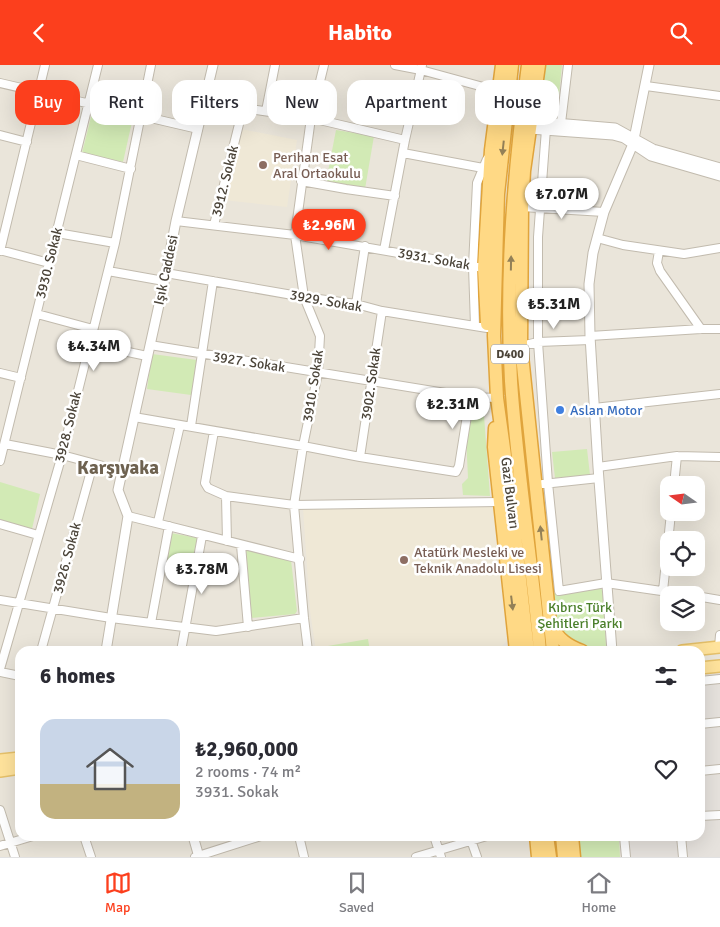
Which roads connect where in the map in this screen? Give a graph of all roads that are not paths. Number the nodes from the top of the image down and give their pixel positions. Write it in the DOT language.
graph roads {
  1 [pos="45,65"];
  2 [pos="98,65"];
  3 [pos="152,65"];
  4 [pos="213,65"];
  5 [pos="274,65"];
  6 [pos="324,65"];
  7 [pos="394,65"];
  8 [pos="502,65"];
  9 [pos="512,65"];
  10 [pos="528,65"];
  11 [pos="539,65"];
  12 [pos="568,65"];
  13 [pos="649,65"];
  14 [pos="421,67"];
  15 [pos="42,80"];
  16 [pos="149,80"];
  17 [pos="209,80"];
  18 [pos="320,80"];
  19 [pos="500,80"];
  20 [pos="537,80"];
  21 [pos="0,83"];
  22 [pos="475,84"];
  23 [pos="15,87"];
  24 [pos="646,87"];
  25 [pos="720,97"];
  26 [pos="80,101"];
  27 [pos="89,103"];
  28 [pos="257,110"];
  29 [pos="266,111"];
  30 [pos="162,121"];
  31 [pos="561,123"];
  32 [pos="337,124"];
  33 [pos="31,125"];
  34 [pos="139,125"];
  35 [pos="199,125"];
  36 [pos="239,125"];
  37 [pos="310,125"];
  38 [pos="494,125"];
  39 [pos="530,125"];
  40 [pos="198,129"];
  41 [pos="546,129"];
  42 [pos="0,135"];
  43 [pos="405,140"];
  44 [pos="634,141"];
  45 [pos="27,142"];
  46 [pos="491,150"];
  47 [pos="403,153"];
  48 [pos="76,155"];
  49 [pos="483,168"];
  50 [pos="720,168"];
  51 [pos="130,169"];
  52 [pos="720,176"];
  53 [pos="301,181"];
  54 [pos="395,196"];
  55 [pos="522,207"];
  56 [pos="539,207"];
  57 [pos="604,212"];
  58 [pos="176,221"];
  59 [pos="214,225"];
  60 [pos="57,233"];
  61 [pos="295,235"];
  62 [pos="597,238"];
  63 [pos="115,243"];
  64 [pos="365,246"];
  65 [pos="720,248"];
  66 [pos="384,249"];
  67 [pos="0,251"];
  68 [pos="659,251"];
  69 [pos="49,263"];
  70 [pos="478,267"];
  71 [pos="108,271"];
  72 [pos="165,277"];
  73 [pos="214,281"];
  74 [pos="304,297"];
  75 [pos="356,304"];
  76 [pos="382,311"];
  77 [pos="37,315"];
  78 [pos="481,327"];
  79 [pos="93,329"];
  80 [pos="702,329"];
  81 [pos="720,329"];
  82 [pos="590,338"];
  83 [pos="538,342"];
  84 [pos="90,344"];
  85 [pos="150,345"];
  86 [pos="521,346"];
  87 [pos="201,355"];
  88 [pos="147,356"];
  89 [pos="495,365"];
  90 [pos="0,373"];
  91 [pos="318,373"];
  92 [pos="21,378"];
  93 [pos="371,381"];
  94 [pos="511,381"];
  95 [pos="720,394"];
  96 [pos="470,397"];
  97 [pos="497,398"];
  98 [pos="594,408"];
  99 [pos="134,417"];
  100 [pos="0,420"];
  101 [pos="10,422"];
  102 [pos="180,425"];
  103 [pos="191,426"];
  104 [pos="214,431"];
  105 [pos="5,444"];
  106 [pos="303,446"];
  107 [pos="62,455"];
  108 [pos="677,456"];
  109 [pos="360,457"];
  110 [pos="720,457"];
  111 [pos="0,461"];
  112 [pos="93,464"];
  113 [pos="598,467"];
  114 [pos="122,471"];
  115 [pos="675,476"];
  116 [pos="599,478"];
  117 [pos="542,484"];
  118 [pos="226,496"];
  119 [pos="499,502"];
  120 [pos="294,505"];
  121 [pos="128,516"];
  122 [pos="670,521"];
  123 [pos="158,522"];
  124 [pos="0,524"];
  125 [pos="169,526"];
  126 [pos="38,535"];
  127 [pos="202,535"];
  128 [pos="227,541"];
  129 [pos="241,545"];
  130 [pos="300,559"];
  131 [pos="606,583"];
  132 [pos="664,586"];
  133 [pos="660,591"];
  134 [pos="705,598"];
  135 [pos="0,600"];
  136 [pos="720,600"];
  137 [pos="18,603"];
  138 [pos="53,609"];
  139 [pos="111,618"];
  140 [pos="304,618"];
  141 [pos="550,622"];
  142 [pos="151,623"];
  143 [pos="185,627"];
  144 [pos="248,627"];
  145 [pos="720,635"];
  146 [pos="530,645"];
  147 [pos="42,646"];
  148 [pos="107,646"];
  149 [pos="182,646"];
  150 [pos="307,646"];
  151 [pos="552,646"];
  152 [pos="571,646"];
  153 [pos="612,646"];
  154 [pos="720,647"];
  155 [pos="705,649"];
  156 [pos="720,666"];
  157 [pos="705,668"];
  158 [pos="0,670"];
  159 [pos="15,674"];
  160 [pos="720,679"];
  161 [pos="705,680"];
  162 [pos="720,722"];
  163 [pos="705,724"];
  164 [pos="15,758"];
  165 [pos="0,760"];
  166 [pos="15,769"];
  167 [pos="720,769"];
  168 [pos="705,770"];
  169 [pos="0,771"];
  170 [pos="0,810"];
  171 [pos="720,815"];
  172 [pos="705,816"];
  173 [pos="15,841"];
  174 [pos="86,841"];
  175 [pos="194,841"];
  176 [pos="246,841"];
  177 [pos="300,841"];
  178 [pos="436,841"];
  179 [pos="472,841"];
  180 [pos="536,841"];
  181 [pos="548,841"];
  182 [pos="562,841"];
  183 [pos="572,841"];
  184 [pos="624,841"];
  185 [pos="681,841"];
  186 [pos="11,842"];
  187 [pos="0,846"];
  188 [pos="440,853"];
  189 [pos="15,857"];
  190 [pos="91,857"];
  191 [pos="198,857"];
  192 [pos="304,857"];
  193 [pos="416,857"];
  194 [pos="477,857"];
  195 [pos="538,857"];
  196 [pos="550,857"];
  197 [pos="564,857"];
  198 [pos="574,857"];
  199 [pos="626,857"];
  200 [pos="683,857"];
  1 -- 15 [label="street"];
  2 -- 27 [label="street, 3930. Sokak"];
  3 -- 16 [label="street, 3928. Sokak"];
  4 -- 17 [label="street, Işık Caddesi"];
  5 -- 29 [label="street"];
  6 -- 18 [label="street, 3910. Sokak"];
  7 -- 14 [label="street"];
  8 -- 19 [label="highway"];
  9 -- 89 [label="highway, Gazi Bulvarı / D400, one-way"];
  94 -- 10 [label="highway, Gazi Bulvarı / D400, one-way"];
  11 -- 20 [label="highway"];
  12 -- 31 [label="street"];
  13 -- 24 [label="street"];
  14 -- 22 [label="street"];
  14 -- 43 [label="street"];
  21 -- 23 [label="street"];
  24 -- 25 [label="street"];
  24 -- 44 [label="street"];
  26 -- 27 [label="street"];
  27 -- 48 [label="street, 3930. Sokak"];
  28 -- 29 [label="street"];
  30 -- 40 [label="street"];
  31 -- 44 [label="street"];
  32 -- 43 [label="street"];
  33 -- 45 [label="street"];
  34 -- 51 [label="street, 3928. Sokak"];
  35 -- 40 [label="street, Işık Caddesi"];
  36 -- 59 [label="street, 3912. Sokak"];
  37 -- 53 [label="street, 3910. Sokak"];
  38 -- 46 [label="highway"];
  39 -- 41 [label="street"];
  39 -- 55 [label="highway"];
  40 -- 58 [label="street, Işık Caddesi"];
  41 -- 44 [label="street"];
  41 -- 56 [label="street"];
  42 -- 45 [label="street"];
  43 -- 47 [label="street"];
  44 -- 50 [label="street"];
  44 -- 52 [label="street"];
  44 -- 57 [label="street"];
  45 -- 67 [label="street"];
  46 -- 49 [label="street"];
  46 -- 70 [label="highway"];
  47 -- 49 [label="street"];
  47 -- 54 [label="street"];
  48 -- 51 [label="street"];
  48 -- 60 [label="street, 3930. Sokak"];
  49 -- 70 [label="street"];
  51 -- 63 [label="street, 3928. Sokak"];
  53 -- 54 [label="street"];
  53 -- 61 [label="street, 3910. Sokak"];
  54 -- 66 [label="street"];
  55 -- 56 [label="street"];
  55 -- 86 [label="highway"];
  56 -- 57 [label="street"];
  56 -- 83 [label="street"];
  57 -- 62 [label="street"];
  58 -- 59 [label="street, 3931. Sokak"];
  58 -- 72 [label="street, Işık Caddesi"];
  59 -- 61 [label="street, 3931. Sokak"];
  60 -- 63 [label="street"];
  60 -- 69 [label="street, 3930. Sokak"];
  61 -- 64 [label="street, 3931. Sokak"];
  61 -- 74 [label="street, 3910. Sokak"];
  62 -- 68 [label="street"];
  62 -- 82 [label="street"];
  63 -- 71 [label="street, 3928. Sokak"];
  64 -- 66 [label="street, 3931. Sokak"];
  64 -- 75 [label="street"];
  65 -- 68 [label="street"];
  66 -- 70 [label="street, 3931. Sokak"];
  67 -- 69 [label="street"];
  68 -- 80 [label="street"];
  69 -- 77 [label="street, 3930. Sokak"];
  70 -- 78 [label="highway"];
  71 -- 72 [label="street, 3929. Sokak"];
  71 -- 79 [label="street, 3928. Sokak"];
  72 -- 73 [label="street, 3929. Sokak"];
  72 -- 85 [label="street, Işık Caddesi"];
  73 -- 74 [label="street, 3929. Sokak"];
  73 -- 87 [label="street"];
  74 -- 75 [label="street, 3929. Sokak"];
  74 -- 91 [label="street, 3910. Sokak"];
  75 -- 76 [label="street, 3929. Sokak"];
  76 -- 78 [label="street, 3929. Sokak"];
  76 -- 93 [label="street, 3902. Sokak"];
  77 -- 79 [label="street"];
  77 -- 92 [label="street, 3930. Sokak"];
  78 -- 89 [label="highway"];
  79 -- 84 [label="street, 3928. Sokak"];
  80 -- 81 [label="street"];
  80 -- 82 [label="street"];
  82 -- 83 [label="street"];
  82 -- 98 [label="street"];
  83 -- 86 [label="street"];
  83 -- 117 [label="street"];
  84 -- 88 [label="street"];
  84 -- 107 [label="street, 3928. Sokak"];
  85 -- 87 [label="street, 3927. Sokak"];
  85 -- 88 [label="street, Işık Caddesi"];
  86 -- 117 [label="highway"];
  87 -- 91 [label="street, 3927. Sokak"];
  87 -- 103 [label="street"];
  88 -- 99 [label="street, Işık Caddesi"];
  89 -- 97 [label="highway, Gazi Bulvarı / D400"];
  90 -- 92 [label="street"];
  91 -- 93 [label="street, 3927. Sokak"];
  91 -- 106 [label="street, 3910. Sokak"];
  92 -- 101 [label="street, 3930. Sokak"];
  93 -- 96 [label="street, 3927. Sokak"];
  93 -- 109 [label="street, 3902. Sokak"];
  94 -- 117 [label="highway"];
  94 -- 146 [label="highway, Gazi Bulvarı / D400"];
  95 -- 98 [label="street"];
  96 -- 97 [label="street, 3927. Sokak"];
  96 -- 109 [label="street"];
  97 -- 119 [label="highway"];
  97 -- 146 [label="highway, Gazi Bulvarı / D400"];
  98 -- 113 [label="street"];
  99 -- 102 [label="street"];
  99 -- 114 [label="street, Işık Caddesi"];
  100 -- 101 [label="street"];
  101 -- 105 [label="street, 3930. Sokak"];
  102 -- 103 [label="street"];
  102 -- 123 [label="street"];
  103 -- 104 [label="street"];
  104 -- 106 [label="street"];
  104 -- 118 [label="street"];
  105 -- 107 [label="street"];
  105 -- 111 [label="street, 3930. Sokak"];
  106 -- 109 [label="street"];
  106 -- 120 [label="street, 3910. Sokak"];
  107 -- 112 [label="street"];
  107 -- 126 [label="street, 3928. Sokak"];
  108 -- 110 [label="street"];
  108 -- 113 [label="street"];
  108 -- 115 [label="street"];
  112 -- 114 [label="street"];
  112 -- 138 [label="street, 3926. Sokak"];
  113 -- 116 [label="street"];
  114 -- 121 [label="street, Işık Caddesi"];
  116 -- 117 [label="street"];
  116 -- 131 [label="street"];
  117 -- 131 [label="street"];
  141 -- 117 [label="highway, one-way"];
  118 -- 120 [label="street"];
  118 -- 128 [label="street"];
  119 -- 120 [label="street"];
  119 -- 146 [label="highway, one-way"];
  120 -- 130 [label="street, 3910. Sokak"];
  121 -- 123 [label="street"];
  121 -- 139 [label="street"];
  122 -- 132 [label="street"];
  123 -- 125 [label="street"];
  124 -- 126 [label="street"];
  125 -- 127 [label="street"];
  125 -- 142 [label="street"];
  126 -- 137 [label="street, 3928. Sokak"];
  127 -- 128 [label="street"];
  127 -- 143 [label="street"];
  128 -- 129 [label="street"];
  129 -- 130 [label="street"];
  129 -- 144 [label="street"];
  130 -- 140 [label="street, 3910. Sokak"];
  131 -- 133 [label="street"];
  131 -- 153 [label="street"];
  134 -- 136 [label="street"];
  135 -- 137 [label="street"];
  137 -- 138 [label="street"];
  137 -- 158 [label="street, 3928. Sokak"];
  138 -- 139 [label="street"];
  138 -- 147 [label="street, 3926. Sokak"];
  139 -- 142 [label="street"];
  139 -- 148 [label="street"];
  140 -- 144 [label="street"];
  140 -- 150 [label="street, 3910. Sokak"];
  141 -- 151 [label="highway"];
  141 -- 152 [label="highway"];
  142 -- 143 [label="street"];
  143 -- 144 [label="street"];
  143 -- 149 [label="street"];
  145 -- 154 [label="street"];
  154 -- 155 [label="main road"];
  156 -- 157 [label="main road"];
  158 -- 159 [label="street"];
  160 -- 161 [label="street"];
  162 -- 163 [label="street"];
  164 -- 165 [label="main road"];
  166 -- 169 [label="main road"];
  167 -- 168 [label="street"];
  170 -- 186 [label="street"];
  171 -- 172 [label="street"];
  173 -- 186 [label="street"];
  174 -- 190 [label="street"];
  175 -- 191 [label="street"];
  176 -- 191 [label="street"];
  177 -- 192 [label="street"];
  178 -- 188 [label="street"];
  179 -- 188 [label="street"];
  179 -- 194 [label="street"];
  180 -- 195 [label="highway"];
  181 -- 196 [label="highway"];
  182 -- 197 [label="highway"];
  183 -- 198 [label="highway"];
  184 -- 199 [label="street"];
  185 -- 200 [label="street"];
  186 -- 187 [label="street"];
  186 -- 189 [label="street"];
  188 -- 193 [label="street"];
}
